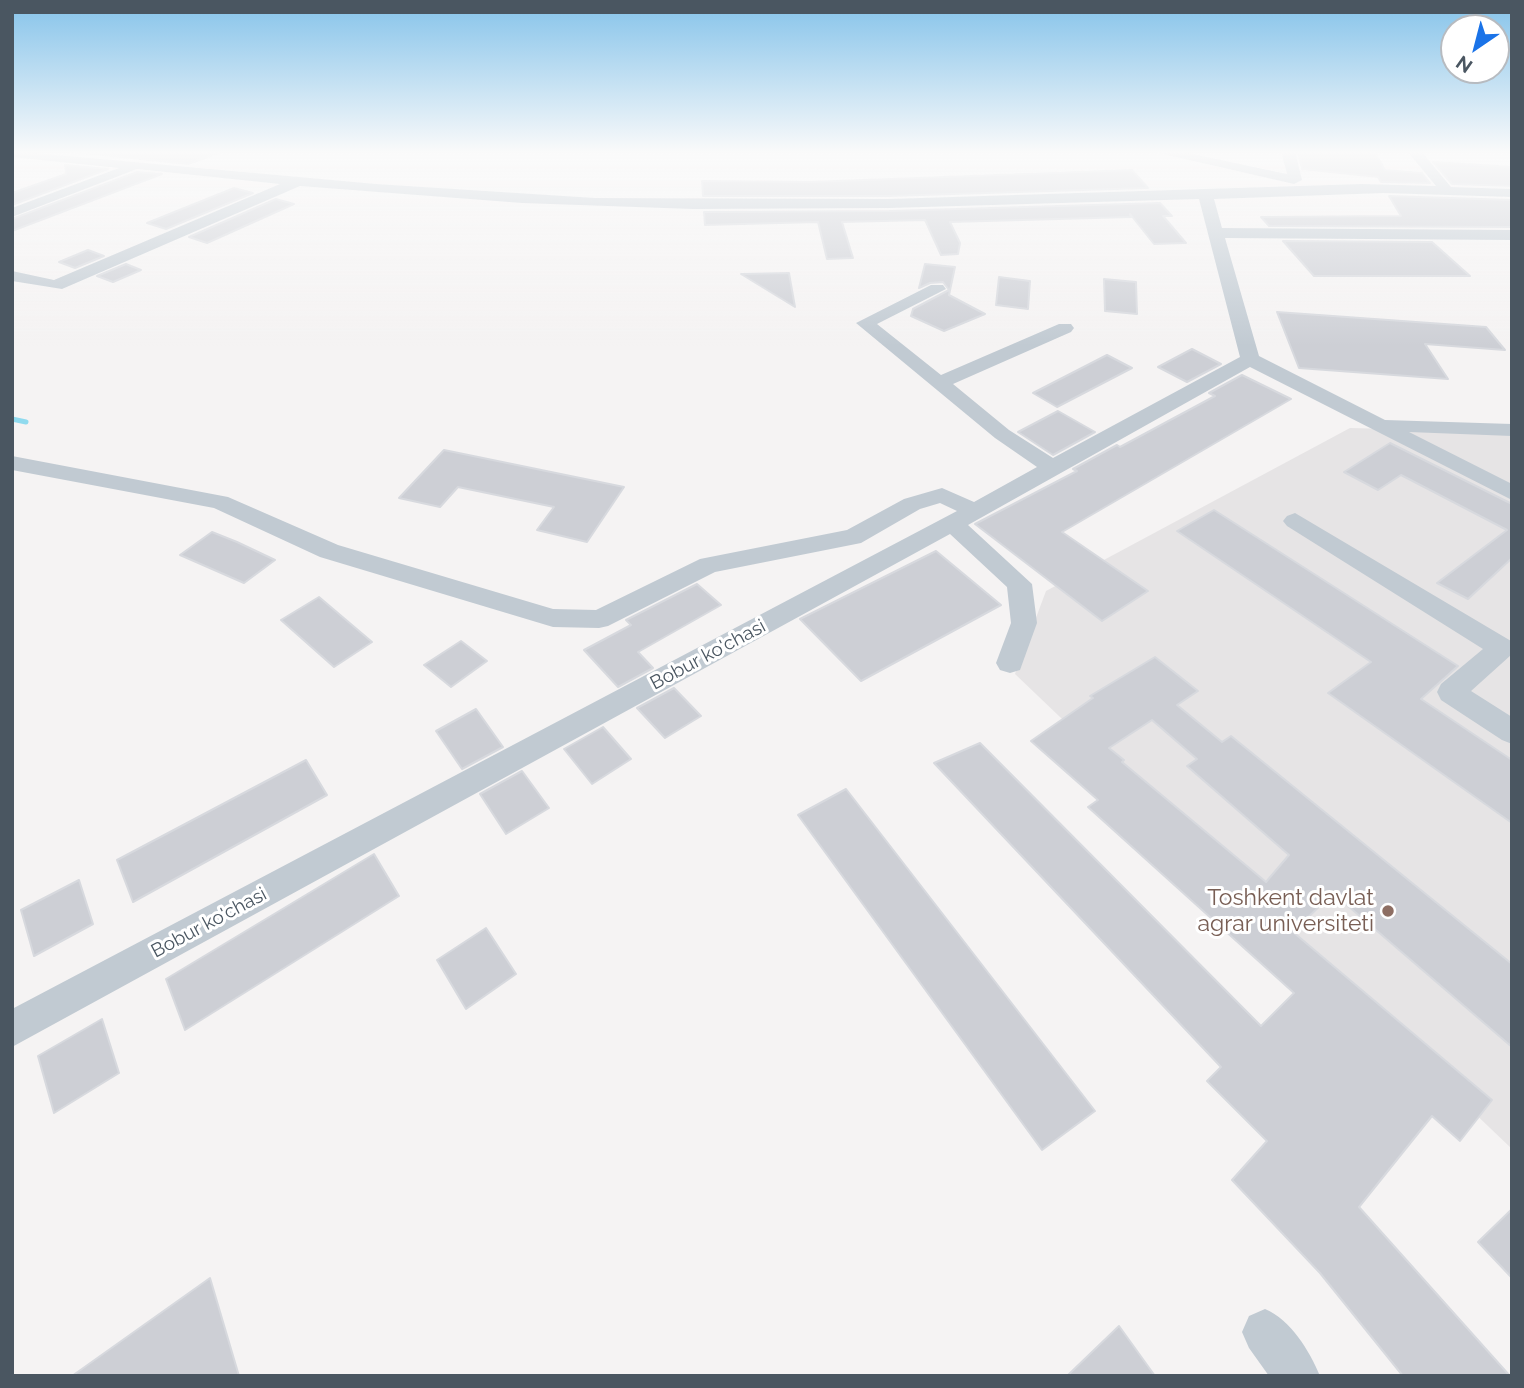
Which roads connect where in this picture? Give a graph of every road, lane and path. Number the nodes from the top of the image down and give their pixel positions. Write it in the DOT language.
graph roads {
  1 [pos="218,216"];
  2 [pos="1212,216"];
  3 [pos="1217,233"];
  4 [pos="1512,235"];
  5 [pos="12,276"];
  6 [pos="937,289"];
  7 [pos="1065,328"];
  8 [pos="1250,359"];
  9 [pos="942,382"];
  10 [pos="1381,425"];
  11 [pos="1512,430"];
  12 [pos="12,463"];
  13 [pos="1053,468"];
  14 [pos="1512,493"];
  15 [pos="963,517"];
  16 [pos="1295,521"];
  17 [pos="1507,643"];
  18 [pos="1010,663"];
  19 [pos="1512,732"];
  20 [pos="12,1029"];
  21 [pos="1265,1332"];
  22 [pos="1297,1376"];
  1 -- 5 [label="street"];
  2 -- 3 [label="street"];
  3 -- 4 [label="street"];
  3 -- 8 [label="street"];
  6 -- 9 [label="street"];
  7 -- 9 [label="street"];
  8 -- 10 [label="street"];
  8 -- 13 [label="street, Bobur ko'chasi"];
  9 -- 13 [label="street"];
  10 -- 11 [label="street"];
  10 -- 14 [label="street"];
  12 -- 15 [label="street"];
  13 -- 15 [label="street, Bobur ko'chasi"];
  15 -- 18 [label="street"];
  15 -- 20 [label="street, Bobur ko'chasi"];
  16 -- 17 [label="street"];
  17 -- 19 [label="street"];
  21 -- 22 [label="street"];
}
